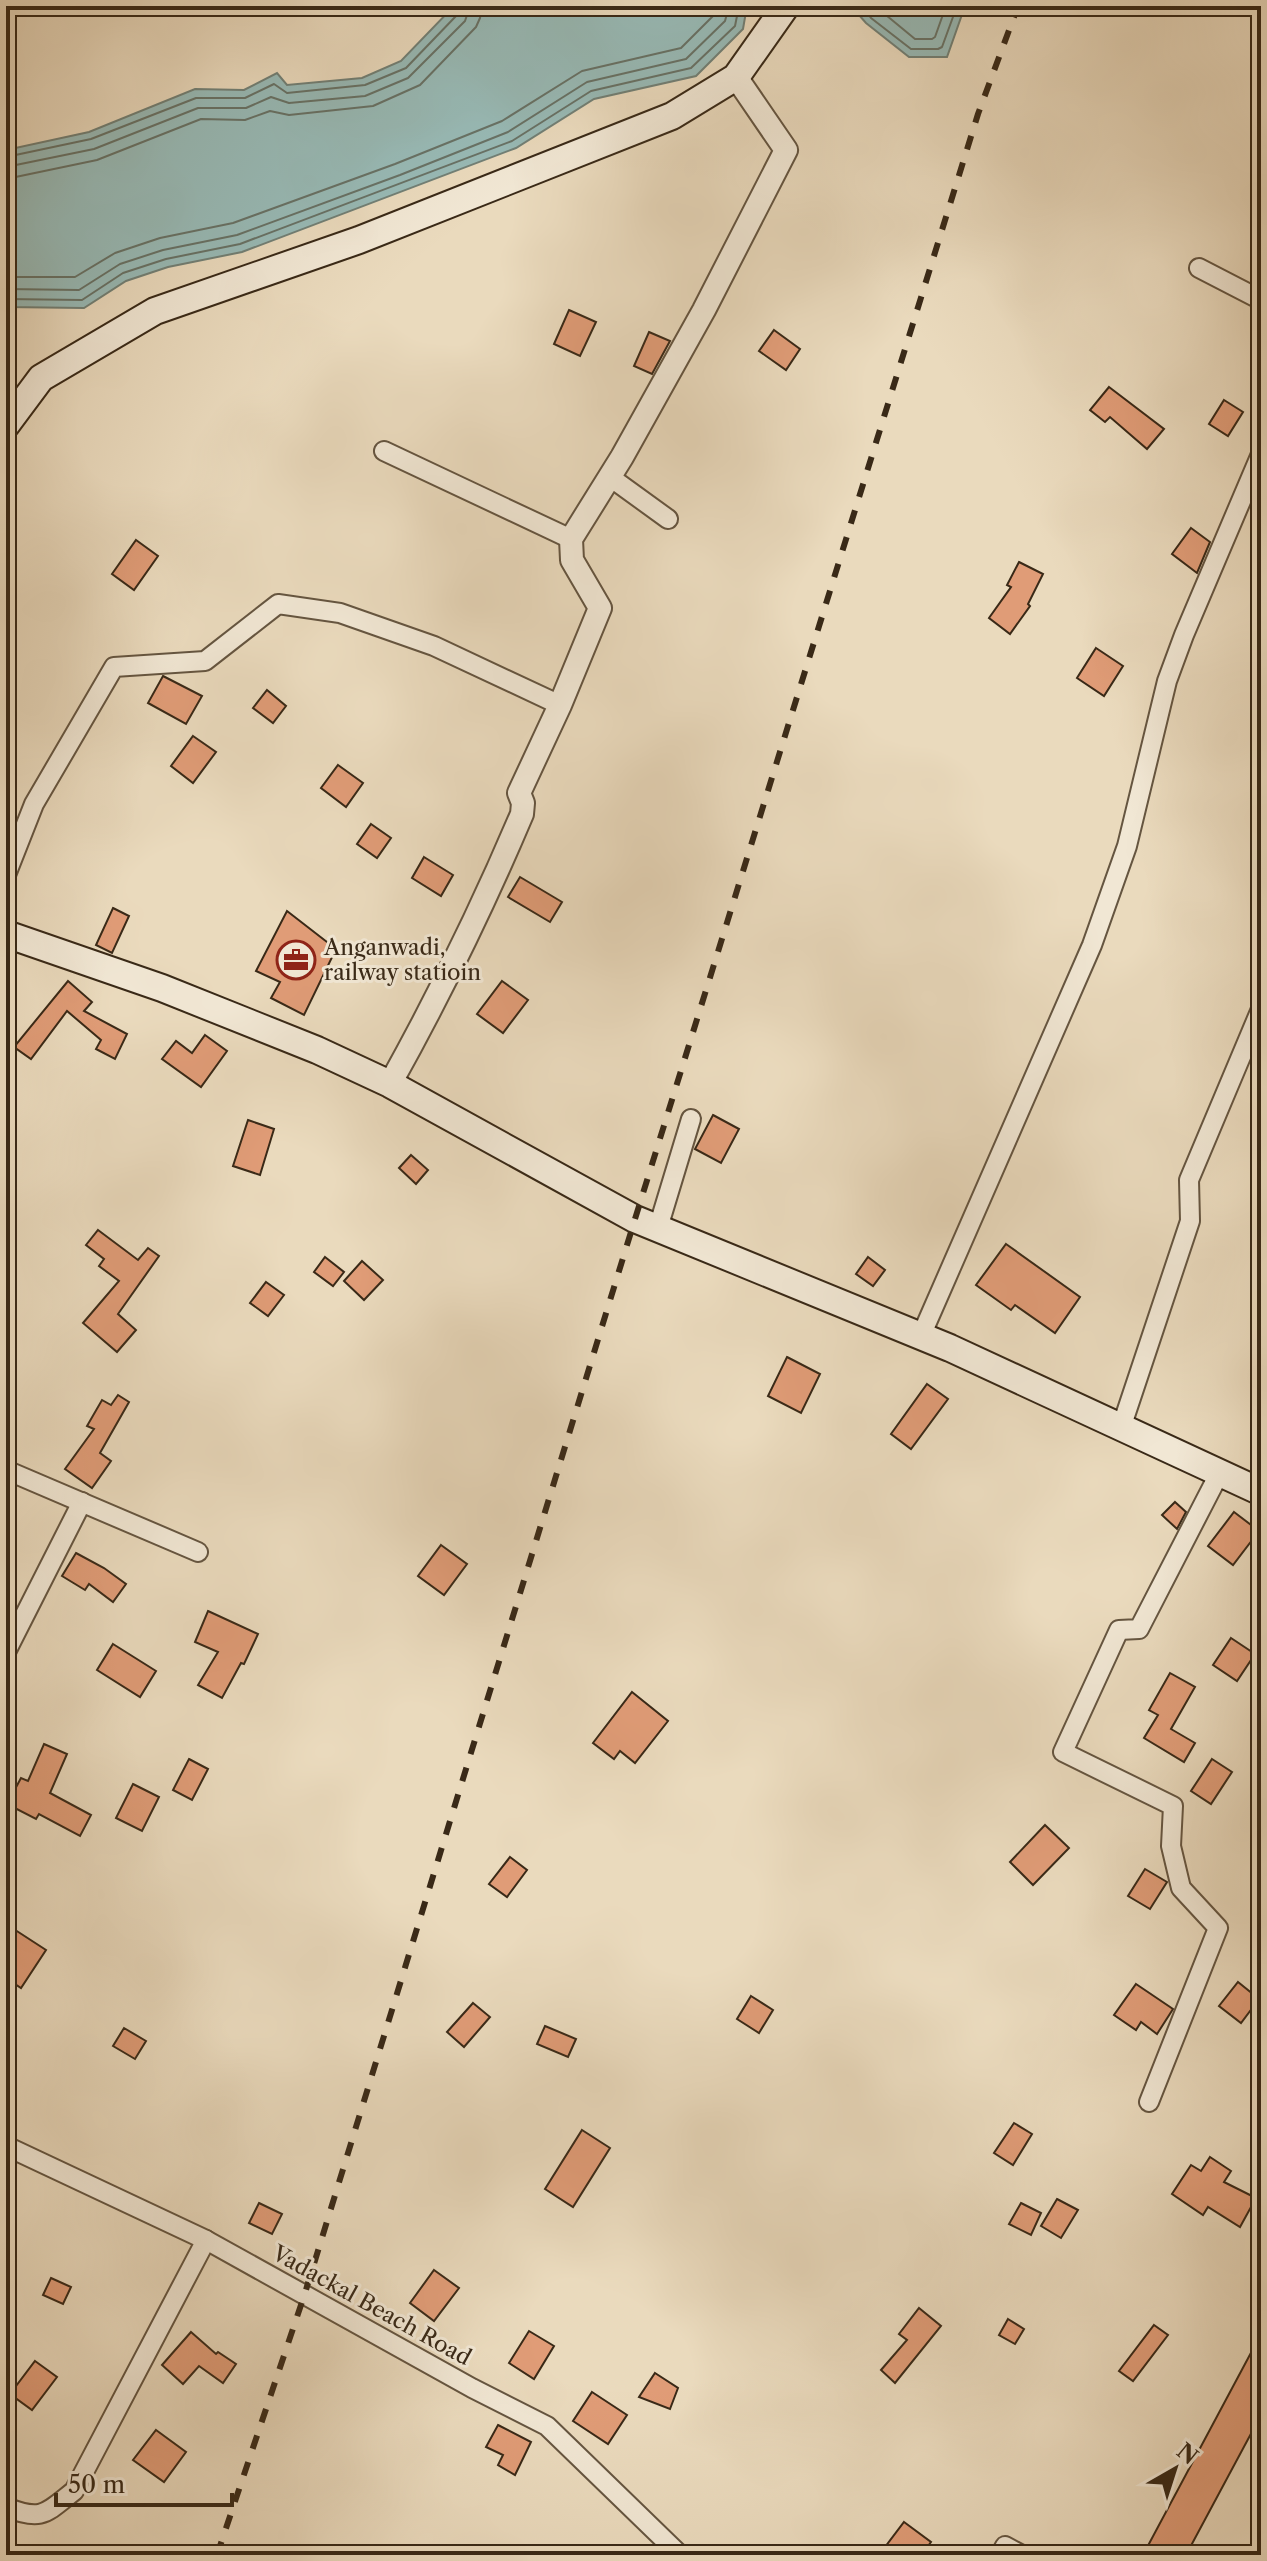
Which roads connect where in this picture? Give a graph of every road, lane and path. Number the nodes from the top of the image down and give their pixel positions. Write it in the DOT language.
graph roads {
  1 [pos="786,6"];
  2 [pos="736,77"];
  3 [pos="1199,268"];
  4 [pos="1261,300"];
  5 [pos="6,425"];
  6 [pos="384,451"];
  7 [pos="1261,454"];
  8 [pos="610,477"];
  9 [pos="668,519"];
  10 [pos="571,539"];
  11 [pos="560,705"];
  12 [pos="6,875"];
  13 [pos="6,934"];
  14 [pos="1261,1009"];
  15 [pos="390,1084"];
  16 [pos="691,1119"];
  17 [pos="658,1228"];
  18 [pos="921,1336"];
  19 [pos="1121,1428"];
  20 [pos="6,1470"];
  21 [pos="1220,1472"];
  22 [pos="1261,1492"];
  23 [pos="82,1502"];
  24 [pos="198,1552"];
  25 [pos="6,1652"];
  26 [pos="1149,2102"];
  27 [pos="6,2146"];
  28 [pos="206,2240"];
  29 [pos="6,2507"];
  30 [pos="680,2555"];
  31 [pos="1000,2555"];
  32 [pos="1022,2555"];
  1 -- 2 [label="main road"];
  2 -- 5 [label="main road"];
  2 -- 8 [label="street"];
  3 -- 4 [label="street"];
  6 -- 10 [label="street"];
  7 -- 18 [label="street"];
  8 -- 9 [label="street"];
  8 -- 10 [label="street"];
  10 -- 11 [label="street"];
  11 -- 12 [label="street"];
  11 -- 15 [label="street"];
  13 -- 15 [label="main road"];
  14 -- 19 [label="street"];
  15 -- 17 [label="main road"];
  16 -- 17 [label="street"];
  17 -- 18 [label="main road"];
  18 -- 19 [label="main road"];
  19 -- 21 [label="main road"];
  20 -- 23 [label="street"];
  21 -- 22 [label="main road"];
  21 -- 26 [label="street"];
  23 -- 24 [label="street"];
  23 -- 25 [label="street"];
  27 -- 28 [label="street, Vadackal Beach Road"];
  28 -- 29 [label="street"];
  28 -- 30 [label="street, Vadackal Beach Road"];
  31 -- 32 [label="street"];
}
